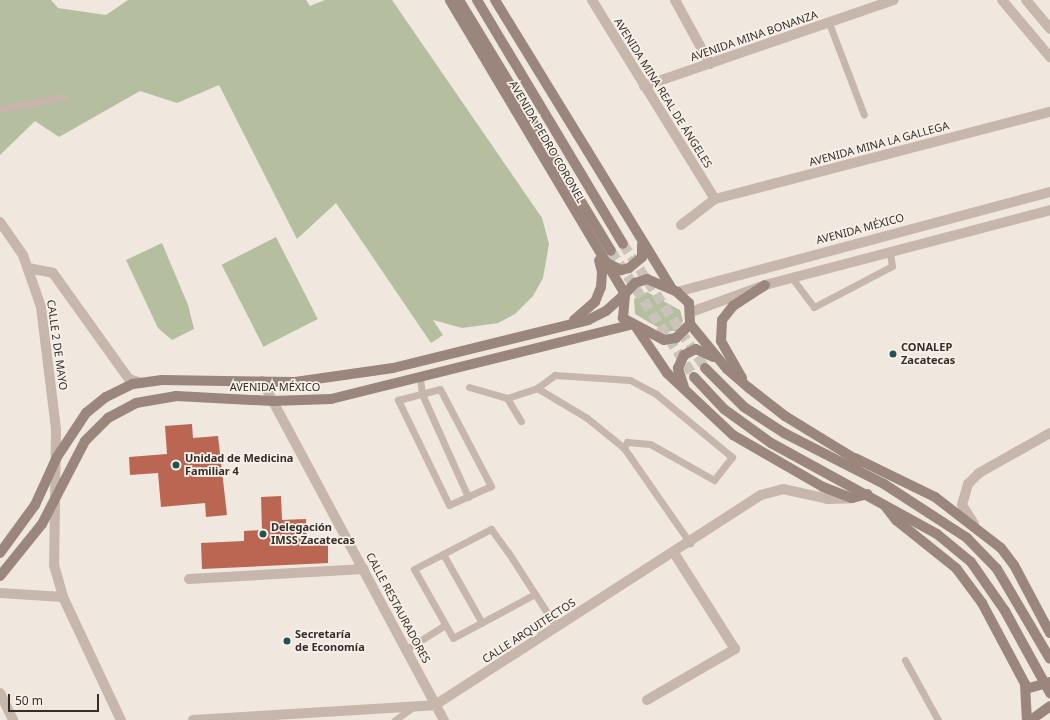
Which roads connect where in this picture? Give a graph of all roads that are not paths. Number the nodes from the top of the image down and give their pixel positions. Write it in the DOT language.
graph roads {
  1 [pos="450,0"];
  2 [pos="459,0"];
  3 [pos="477,0"];
  4 [pos="495,0"];
  5 [pos="592,0"];
  6 [pos="676,0"];
  7 [pos="1002,0"];
  8 [pos="1026,0"];
  9 [pos="889,1"];
  10 [pos="829,24"];
  11 [pos="1050,29"];
  12 [pos="1050,58"];
  13 [pos="710,64"];
  14 [pos="644,86"];
  15 [pos="64,97"];
  16 [pos="0,109"];
  17 [pos="1050,112"];
  18 [pos="864,115"];
  19 [pos="1050,192"];
  20 [pos="715,199"];
  21 [pos="1050,210"];
  22 [pos="0,222"];
  23 [pos="681,225"];
  24 [pos="590,240"];
  25 [pos="623,244"];
  26 [pos="642,244"];
  27 [pos="611,251"];
  28 [pos="890,254"];
  29 [pos="600,256"];
  30 [pos="28,268"];
  31 [pos="792,278"];
  32 [pos="765,285"];
  33 [pos="674,291"];
  34 [pos="625,294"];
  35 [pos="691,312"];
  36 [pos="568,324"];
  37 [pos="690,324"];
  38 [pos="634,326"];
  39 [pos="705,368"];
  40 [pos="727,369"];
  41 [pos="694,377"];
  42 [pos="420,379"];
  43 [pos="262,381"];
  44 [pos="141,383"];
  45 [pos="469,386"];
  46 [pos="537,388"];
  47 [pos="749,388"];
  48 [pos="422,394"];
  49 [pos="689,397"];
  50 [pos="507,398"];
  51 [pos="273,401"];
  52 [pos="521,421"];
  53 [pos="1050,433"];
  54 [pos="624,448"];
  55 [pos="57,457"];
  56 [pos="856,458"];
  57 [pos="884,484"];
  58 [pos="868,494"];
  59 [pos="56,495"];
  60 [pos="468,497"];
  61 [pos="852,498"];
  62 [pos="881,501"];
  63 [pos="974,524"];
  64 [pos="690,543"];
  65 [pos="0,553"];
  66 [pos="674,553"];
  67 [pos="443,554"];
  68 [pos="364,569"];
  69 [pos="0,576"];
  70 [pos="189,579"];
  71 [pos="0,593"];
  72 [pos="535,594"];
  73 [pos="63,598"];
  74 [pos="482,623"];
  75 [pos="446,625"];
  76 [pos="556,627"];
  77 [pos="1050,633"];
  78 [pos="407,649"];
  79 [pos="1050,659"];
  80 [pos="905,660"];
  81 [pos="1050,682"];
  82 [pos="1026,689"];
  83 [pos="0,693"];
  84 [pos="1050,693"];
  85 [pos="647,700"];
  86 [pos="435,705"];
  87 [pos="413,706"];
  88 [pos="1050,706"];
  89 [pos="13,720"];
  90 [pos="121,720"];
  91 [pos="193,720"];
  92 [pos="396,720"];
  93 [pos="444,720"];
  94 [pos="938,720"];
  95 [pos="1027,720"];
  96 [pos="1031,720"];
  1 -- 24 [label="street, AVENIDA PEDRO CORONEL"];
  2 -- 27 [label="street, AVENIDA PEDRO CORONEL"];
  3 -- 25 [label="street, AVENIDA PEDRO CORONEL"];
  4 -- 26 [label="street"];
  5 -- 14 [label="street, AVENIDA MINA REAL DE ÁNGELES"];
  6 -- 13 [label="street"];
  7 -- 12 [label="street"];
  8 -- 11 [label="street"];
  9 -- 10 [label="street, AVENIDA MINA BONANZA"];
  10 -- 13 [label="street, AVENIDA MINA BONANZA"];
  10 -- 18 [label="lane"];
  13 -- 14 [label="street, AVENIDA MINA BONANZA"];
  14 -- 20 [label="street, AVENIDA MINA REAL DE ÁNGELES"];
  15 -- 16 [label="lane"];
  17 -- 20 [label="street, AVENIDA MINA LA GALLEGA"];
  19 -- 33 [label="street, AVENIDA MÉXICO"];
  20 -- 23 [label="street"];
  21 -- 28 [label="street"];
  22 -- 30 [label="street, CALLE 2 DE MAYO"];
  24 -- 29 [label="street, AVENIDA PEDRO CORONEL"];
  24 -- 36 [label="street"];
  26 -- 29 [label="street"];
  26 -- 33 [label="street"];
  28 -- 31 [label="street"];
  28 -- 31 [label="lane"];
  29 -- 34 [label="street, AVENIDA PEDRO CORONEL"];
  30 -- 44 [label="street"];
  30 -- 55 [label="street, CALLE 2 DE MAYO"];
  31 -- 32 [label="street"];
  32 -- 35 [label="street"];
  32 -- 47 [label="street"];
  33 -- 34 [label="street"];
  33 -- 35 [label="street"];
  34 -- 36 [label="street, AVENIDA MÉXICO"];
  34 -- 38 [label="street"];
  35 -- 37 [label="street"];
  36 -- 43 [label="street, AVENIDA MÉXICO"];
  37 -- 38 [label="street"];
  37 -- 40 [label="street"];
  38 -- 42 [label="street, AVENIDA MÉXICO"];
  38 -- 49 [label="street"];
  39 -- 57 [label="street"];
  40 -- 47 [label="street"];
  40 -- 49 [label="street"];
  41 -- 58 [label="street"];
  42 -- 48 [label="lane"];
  42 -- 51 [label="street, AVENIDA MÉXICO"];
  43 -- 44 [label="street, AVENIDA MÉXICO"];
  43 -- 51 [label="street, CALLE RESTAURADORES"];
  44 -- 55 [label="street, AVENIDA MÉXICO"];
  45 -- 50 [label="lane"];
  46 -- 50 [label="lane"];
  46 -- 54 [label="lane"];
  46 -- 54 [label="lane"];
  47 -- 56 [label="street"];
  48 -- 60 [label="lane"];
  48 -- 60 [label="lane"];
  48 -- 60 [label="lane"];
  49 -- 61 [label="street"];
  50 -- 52 [label="lane"];
  51 -- 59 [label="street, AVENIDA MÉXICO"];
  51 -- 68 [label="street, CALLE RESTAURADORES"];
  53 -- 63 [label="street"];
  54 -- 64 [label="lane"];
  55 -- 59 [label="street, CALLE 2 DE MAYO"];
  55 -- 65 [label="street, AVENIDA MÉXICO"];
  56 -- 57 [label="street"];
  56 -- 63 [label="street"];
  57 -- 79 [label="street"];
  58 -- 61 [label="street"];
  58 -- 62 [label="street"];
  59 -- 69 [label="street, AVENIDA MÉXICO"];
  59 -- 73 [label="street, CALLE 2 DE MAYO"];
  61 -- 64 [label="street, CALLE ARQUITECTOS"];
  62 -- 82 [label="street"];
  62 -- 84 [label="street, bridge"];
  63 -- 77 [label="street"];
  64 -- 66 [label="street, CALLE ARQUITECTOS"];
  66 -- 76 [label="street, CALLE ARQUITECTOS"];
  66 -- 85 [label="street"];
  67 -- 72 [label="lane"];
  67 -- 74 [label="lane"];
  67 -- 75 [label="lane"];
  68 -- 70 [label="street"];
  68 -- 78 [label="street, CALLE RESTAURADORES"];
  71 -- 73 [label="street"];
  72 -- 74 [label="lane"];
  72 -- 76 [label="lane"];
  73 -- 90 [label="street, CALLE 2 DE MAYO"];
  74 -- 75 [label="lane"];
  75 -- 78 [label="lane"];
  76 -- 86 [label="street, CALLE ARQUITECTOS"];
  78 -- 86 [label="street, CALLE RESTAURADORES"];
  80 -- 94 [label="lane"];
  81 -- 82 [label="street"];
  82 -- 95 [label="street"];
  83 -- 89 [label="street"];
  86 -- 87 [label="street"];
  86 -- 93 [label="street, CALLE RESTAURADORES"];
  87 -- 91 [label="street"];
  87 -- 92 [label="lane"];
  88 -- 96 [label="street"];
}
